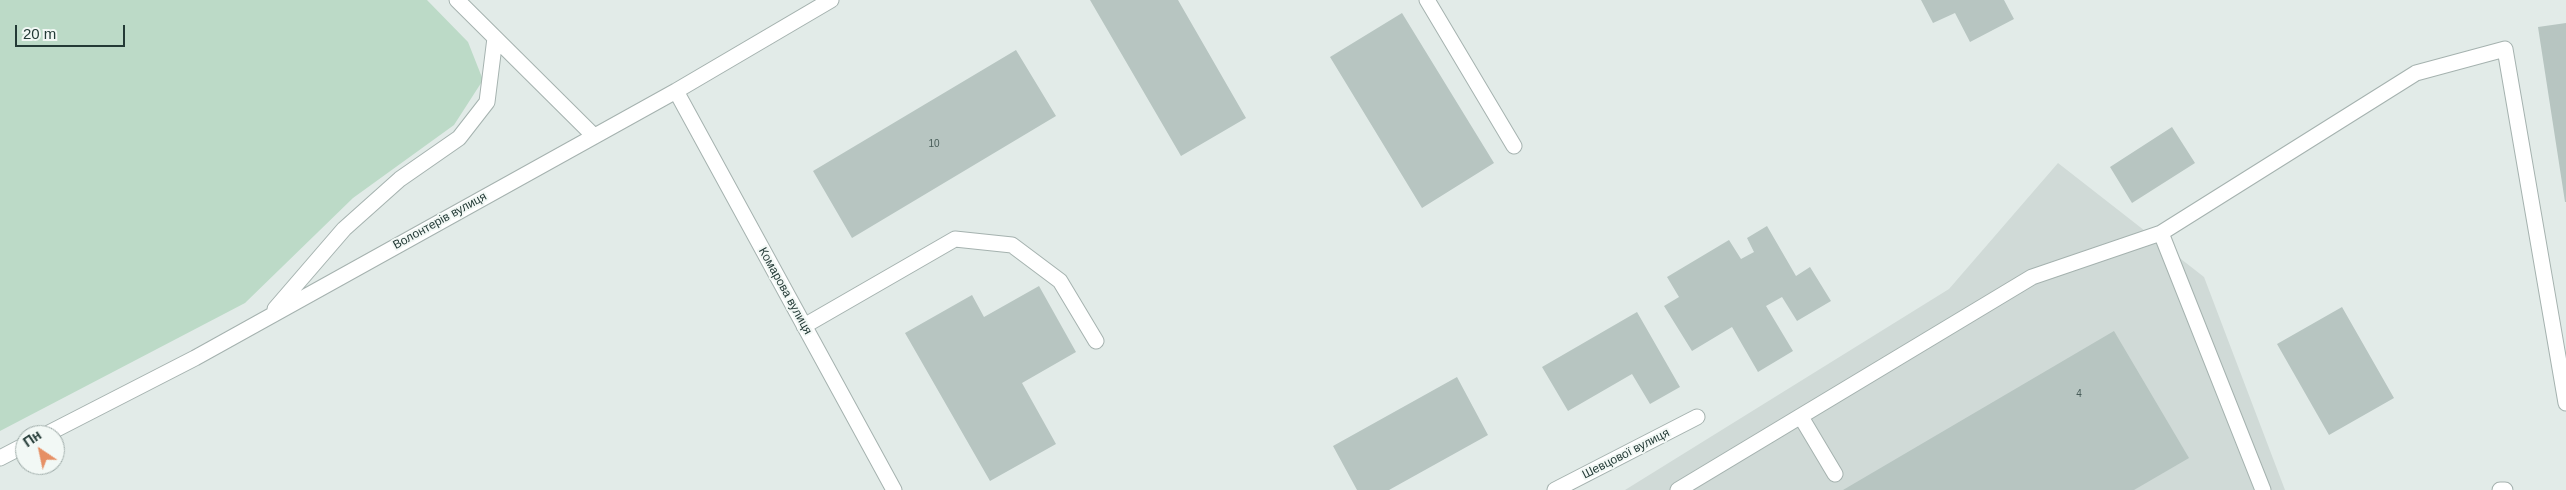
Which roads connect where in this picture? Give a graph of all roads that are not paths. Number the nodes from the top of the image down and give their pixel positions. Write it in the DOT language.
graph roads {
  1 [pos="457,0"];
  2 [pos="831,0"];
  3 [pos="1427,0"];
  4 [pos="495,38"];
  5 [pos="676,92"];
  6 [pos="594,136"];
  7 [pos="1514,146"];
  8 [pos="2161,233"];
  9 [pos="268,317"];
  10 [pos="804,326"];
  11 [pos="1096,341"];
  12 [pos="2566,403"];
  13 [pos="1801,416"];
  14 [pos="1697,417"];
  15 [pos="64,425"];
  16 [pos="15,450"];
  17 [pos="0,458"];
  18 [pos="1835,474"];
  19 [pos="894,490"];
  20 [pos="1555,490"];
  21 [pos="1678,490"];
  22 [pos="2263,490"];
  23 [pos="2500,490"];
  24 [pos="2505,490"];
  1 -- 4 [label="street"];
  2 -- 5 [label="street, Волонтерів вулиця"];
  3 -- 7 [label="street"];
  4 -- 6 [label="street"];
  4 -- 9 [label="street"];
  5 -- 6 [label="street, Волонтерів вулиця"];
  5 -- 10 [label="street, Комарова вулиця"];
  6 -- 9 [label="street, Волонтерів вулиця"];
  8 -- 12 [label="street"];
  8 -- 13 [label="street"];
  8 -- 22 [label="street"];
  9 -- 15 [label="street, Волонтерів вулиця"];
  10 -- 11 [label="street"];
  10 -- 19 [label="street, Комарова вулиця"];
  13 -- 18 [label="street"];
  13 -- 21 [label="street"];
  14 -- 20 [label="street, Шевцової вулиця"];
  16 -- 17 [label="street"];
  23 -- 24 [label="street"];
}
